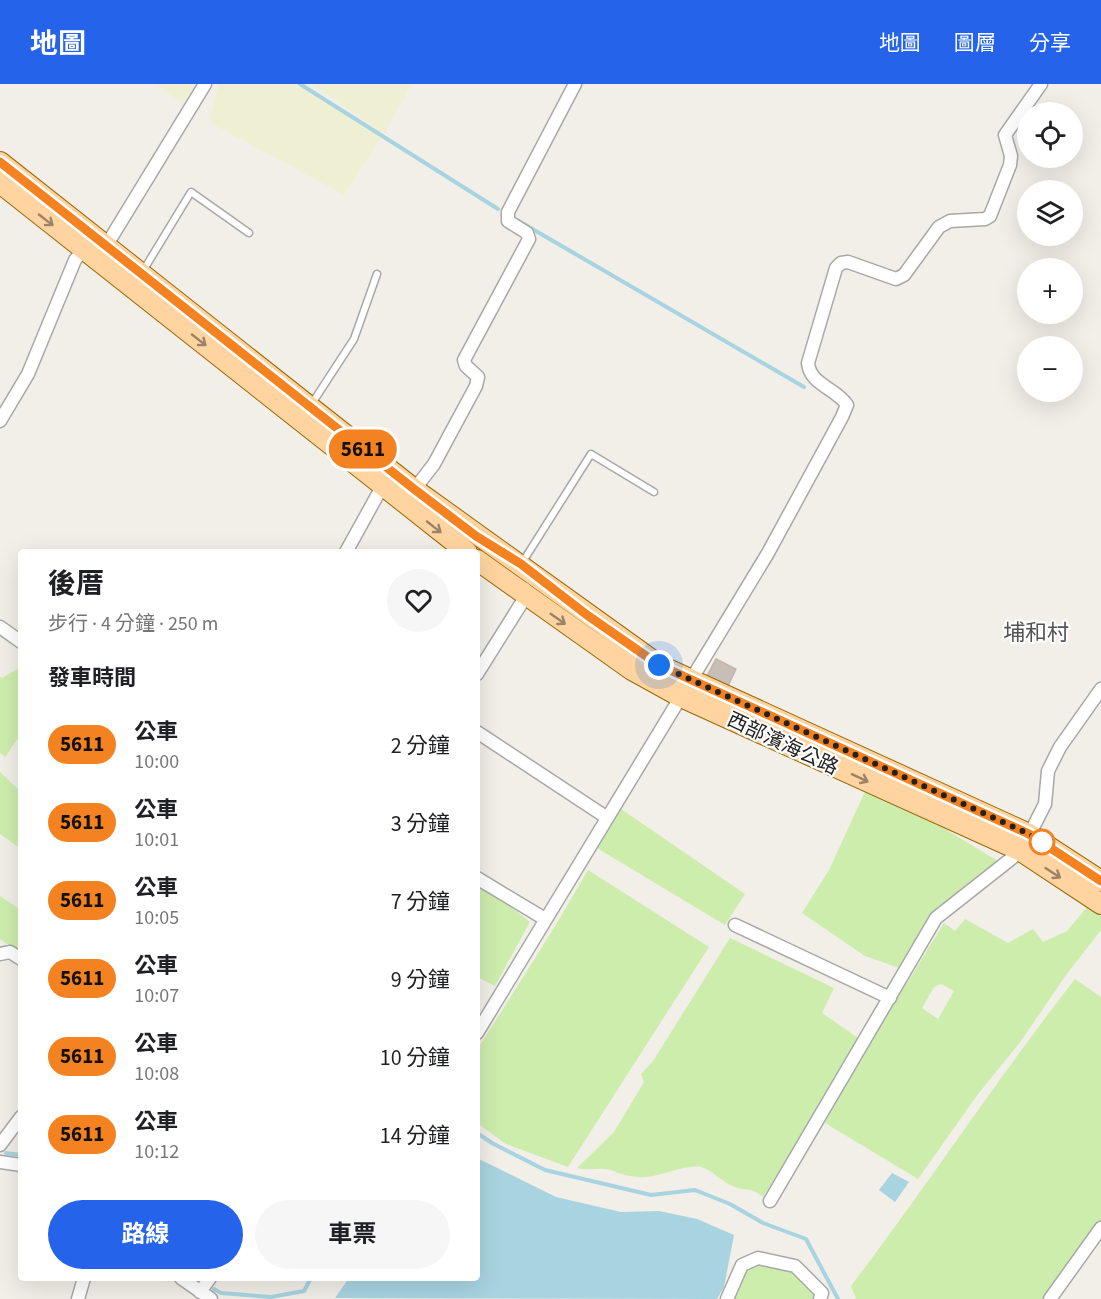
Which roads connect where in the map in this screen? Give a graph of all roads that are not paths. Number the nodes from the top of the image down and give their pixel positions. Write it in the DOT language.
graph roads {
  1 [pos="205,84"];
  2 [pos="575,84"];
  3 [pos="1041,84"];
  4 [pos="0,162"];
  5 [pos="0,183"];
  6 [pos="249,233"];
  7 [pos="106,246"];
  8 [pos="84,249"];
  9 [pos="142,274"];
  10 [pos="377,274"];
  11 [pos="305,413"];
  12 [pos="0,421"];
  13 [pos="382,485"];
  14 [pos="654,492"];
  15 [pos="409,496"];
  16 [pos="348,549"];
  17 [pos="464,549"];
  18 [pos="480,562"];
  19 [pos="521,564"];
  20 [pos="526,596"];
  21 [pos="0,627"];
  22 [pos="18,640"];
  23 [pos="480,669"];
  24 [pos="686,689"];
  25 [pos="1101,689"];
  26 [pos="480,734"];
  27 [pos="606,818"];
  28 [pos="1025,843"];
  29 [pos="480,880"];
  30 [pos="1101,880"];
  31 [pos="1101,904"];
  32 [pos="544,919"];
  33 [pos="735,925"];
  34 [pos="0,954"];
  35 [pos="18,957"];
  36 [pos="890,998"];
  37 [pos="480,1028"];
  38 [pos="18,1121"];
  39 [pos="0,1145"];
  40 [pos="0,1162"];
  41 [pos="18,1165"];
  42 [pos="770,1201"];
  43 [pos="1101,1228"];
  44 [pos="83,1281"];
  45 [pos="185,1281"];
  46 [pos="209,1281"];
  47 [pos="206,1296"];
  48 [pos="78,1299"];
  49 [pos="727,1299"];
  50 [pos="820,1299"];
  51 [pos="1050,1299"];
  1 -- 7 [label="street"];
  2 -- 15 [label="street"];
  3 -- 24 [label="street"];
  4 -- 7 [label="main road, 西部濱海公路"];
  5 -- 8 [label="main road, 西部濱海公路, one-way"];
  6 -- 9 [label="lane"];
  7 -- 8 [label="street"];
  7 -- 9 [label="main road, 西部濱海公路"];
  8 -- 11 [label="main road, 西部濱海公路, one-way"];
  8 -- 12 [label="street"];
  9 -- 11 [label="main road, 西部濱海公路"];
  10 -- 11 [label="lane"];
  11 -- 13 [label="main road, 西部濱海公路"];
  11 -- 15 [label="main road, 西部濱海公路"];
  13 -- 15 [label="main road, 西部濱海公路"];
  13 -- 16 [label="street"];
  14 -- 19 [label="lane"];
  15 -- 17 [label="main road, 西部濱海公路, one-way"];
  15 -- 19 [label="main road, 西部濱海公路"];
  18 -- 20 [label="main road, 西部濱海公路"];
  19 -- 20 [label="street"];
  19 -- 24 [label="main road, 西部濱海公路"];
  20 -- 23 [label="street"];
  20 -- 24 [label="main road, 西部濱海公路, one-way"];
  21 -- 22 [label="street"];
  24 -- 27 [label="street"];
  24 -- 28 [label="main road, 西部濱海公路"];
  25 -- 28 [label="street"];
  26 -- 27 [label="street"];
  27 -- 32 [label="street"];
  28 -- 30 [label="main road, 西部濱海公路"];
  28 -- 31 [label="main road, 西部濱海公路, one-way"];
  28 -- 36 [label="street"];
  29 -- 32 [label="street"];
  32 -- 37 [label="street"];
  33 -- 36 [label="street"];
  34 -- 35 [label="street"];
  36 -- 42 [label="street"];
  38 -- 39 [label="street"];
  40 -- 41 [label="street"];
  43 -- 51 [label="street"];
  44 -- 48 [label="street"];
  45 -- 47 [label="street"];
  46 -- 47 [label="street"];
  49 -- 50 [label="street"];
}
